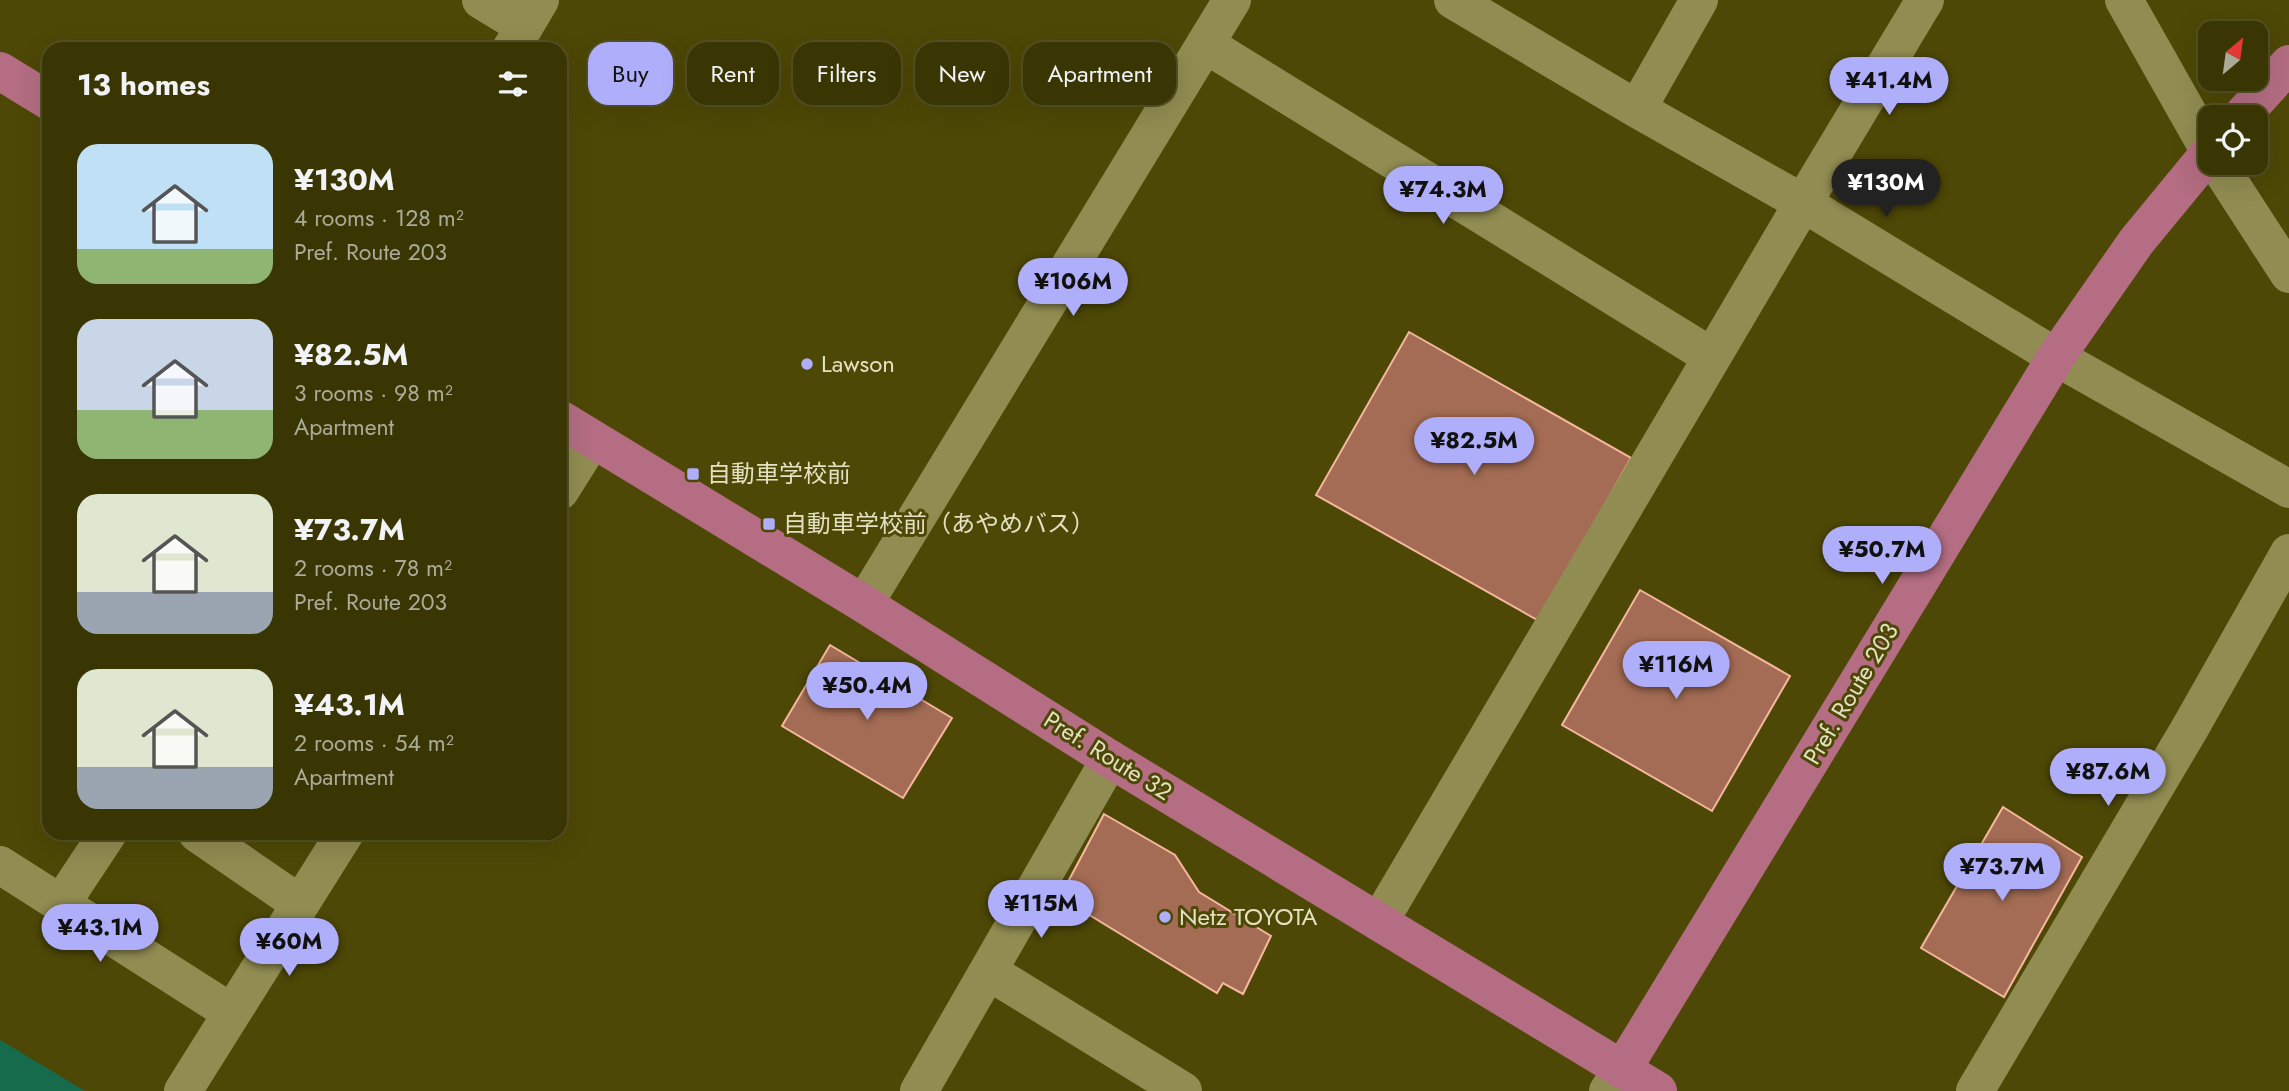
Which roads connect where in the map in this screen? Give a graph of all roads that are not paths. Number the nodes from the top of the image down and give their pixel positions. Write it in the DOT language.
graph roads {
  1 [pos="481,0"];
  2 [pos="1232,0"];
  3 [pos="1453,0"];
  4 [pos="1699,0"];
  5 [pos="1925,0"];
  6 [pos="2124,0"];
  7 [pos="525,25"];
  8 [pos="1205,44"];
  9 [pos="2289,64"];
  10 [pos="0,71"];
  11 [pos="42,97"];
  12 [pos="2252,105"];
  13 [pos="1637,109"];
  14 [pos="2198,131"];
  15 [pos="2198,167"];
  16 [pos="2225,175"];
  17 [pos="1803,203"];
  18 [pos="2289,274"];
  19 [pos="1712,357"];
  20 [pos="2056,357"];
  21 [pos="567,424"];
  22 [pos="592,440"];
  23 [pos="567,480"];
  24 [pos="2289,489"];
  25 [pos="2289,553"];
  26 [pos="864,604"];
  27 [pos="1110,759"];
  28 [pos="103,840"];
  29 [pos="207,840"];
  30 [pos="341,840"];
  31 [pos="0,865"];
  32 [pos="61,904"];
  33 [pos="300,904"];
  34 [pos="1380,922"];
  35 [pos="988,971"];
  36 [pos="232,1013"];
  37 [pos="1615,1080"];
  38 [pos="183,1091"];
  39 [pos="919,1091"];
  40 [pos="1184,1091"];
  41 [pos="1658,1091"];
  42 [pos="1975,1091"];
  1 -- 7 [label="street"];
  2 -- 8 [label="street"];
  3 -- 13 [label="street"];
  4 -- 13 [label="street"];
  5 -- 17 [label="street"];
  6 -- 14 [label="street"];
  8 -- 19 [label="street"];
  8 -- 26 [label="street"];
  9 -- 12 [label="main road"];
  10 -- 11 [label="main road"];
  13 -- 17 [label="street"];
  15 -- 20 [label="main road, Pref. Route 203"];
  16 -- 18 [label="street"];
  17 -- 19 [label="street"];
  17 -- 20 [label="street"];
  19 -- 34 [label="street"];
  20 -- 24 [label="street"];
  20 -- 37 [label="main road, Pref. Route 203"];
  21 -- 22 [label="main road, Pref. Route 32"];
  22 -- 23 [label="street"];
  22 -- 26 [label="main road, Pref. Route 32"];
  25 -- 42 [label="street"];
  26 -- 27 [label="main road, Pref. Route 32"];
  27 -- 34 [label="main road, Pref. Route 32"];
  27 -- 35 [label="street"];
  28 -- 32 [label="street"];
  29 -- 33 [label="street"];
  30 -- 33 [label="street"];
  31 -- 32 [label="street"];
  32 -- 36 [label="street"];
  33 -- 36 [label="street"];
  34 -- 37 [label="main road, Pref. Route 32"];
  35 -- 39 [label="street"];
  35 -- 40 [label="street"];
  36 -- 38 [label="street"];
  37 -- 41 [label="main road, Pref. Route 32"];
}
